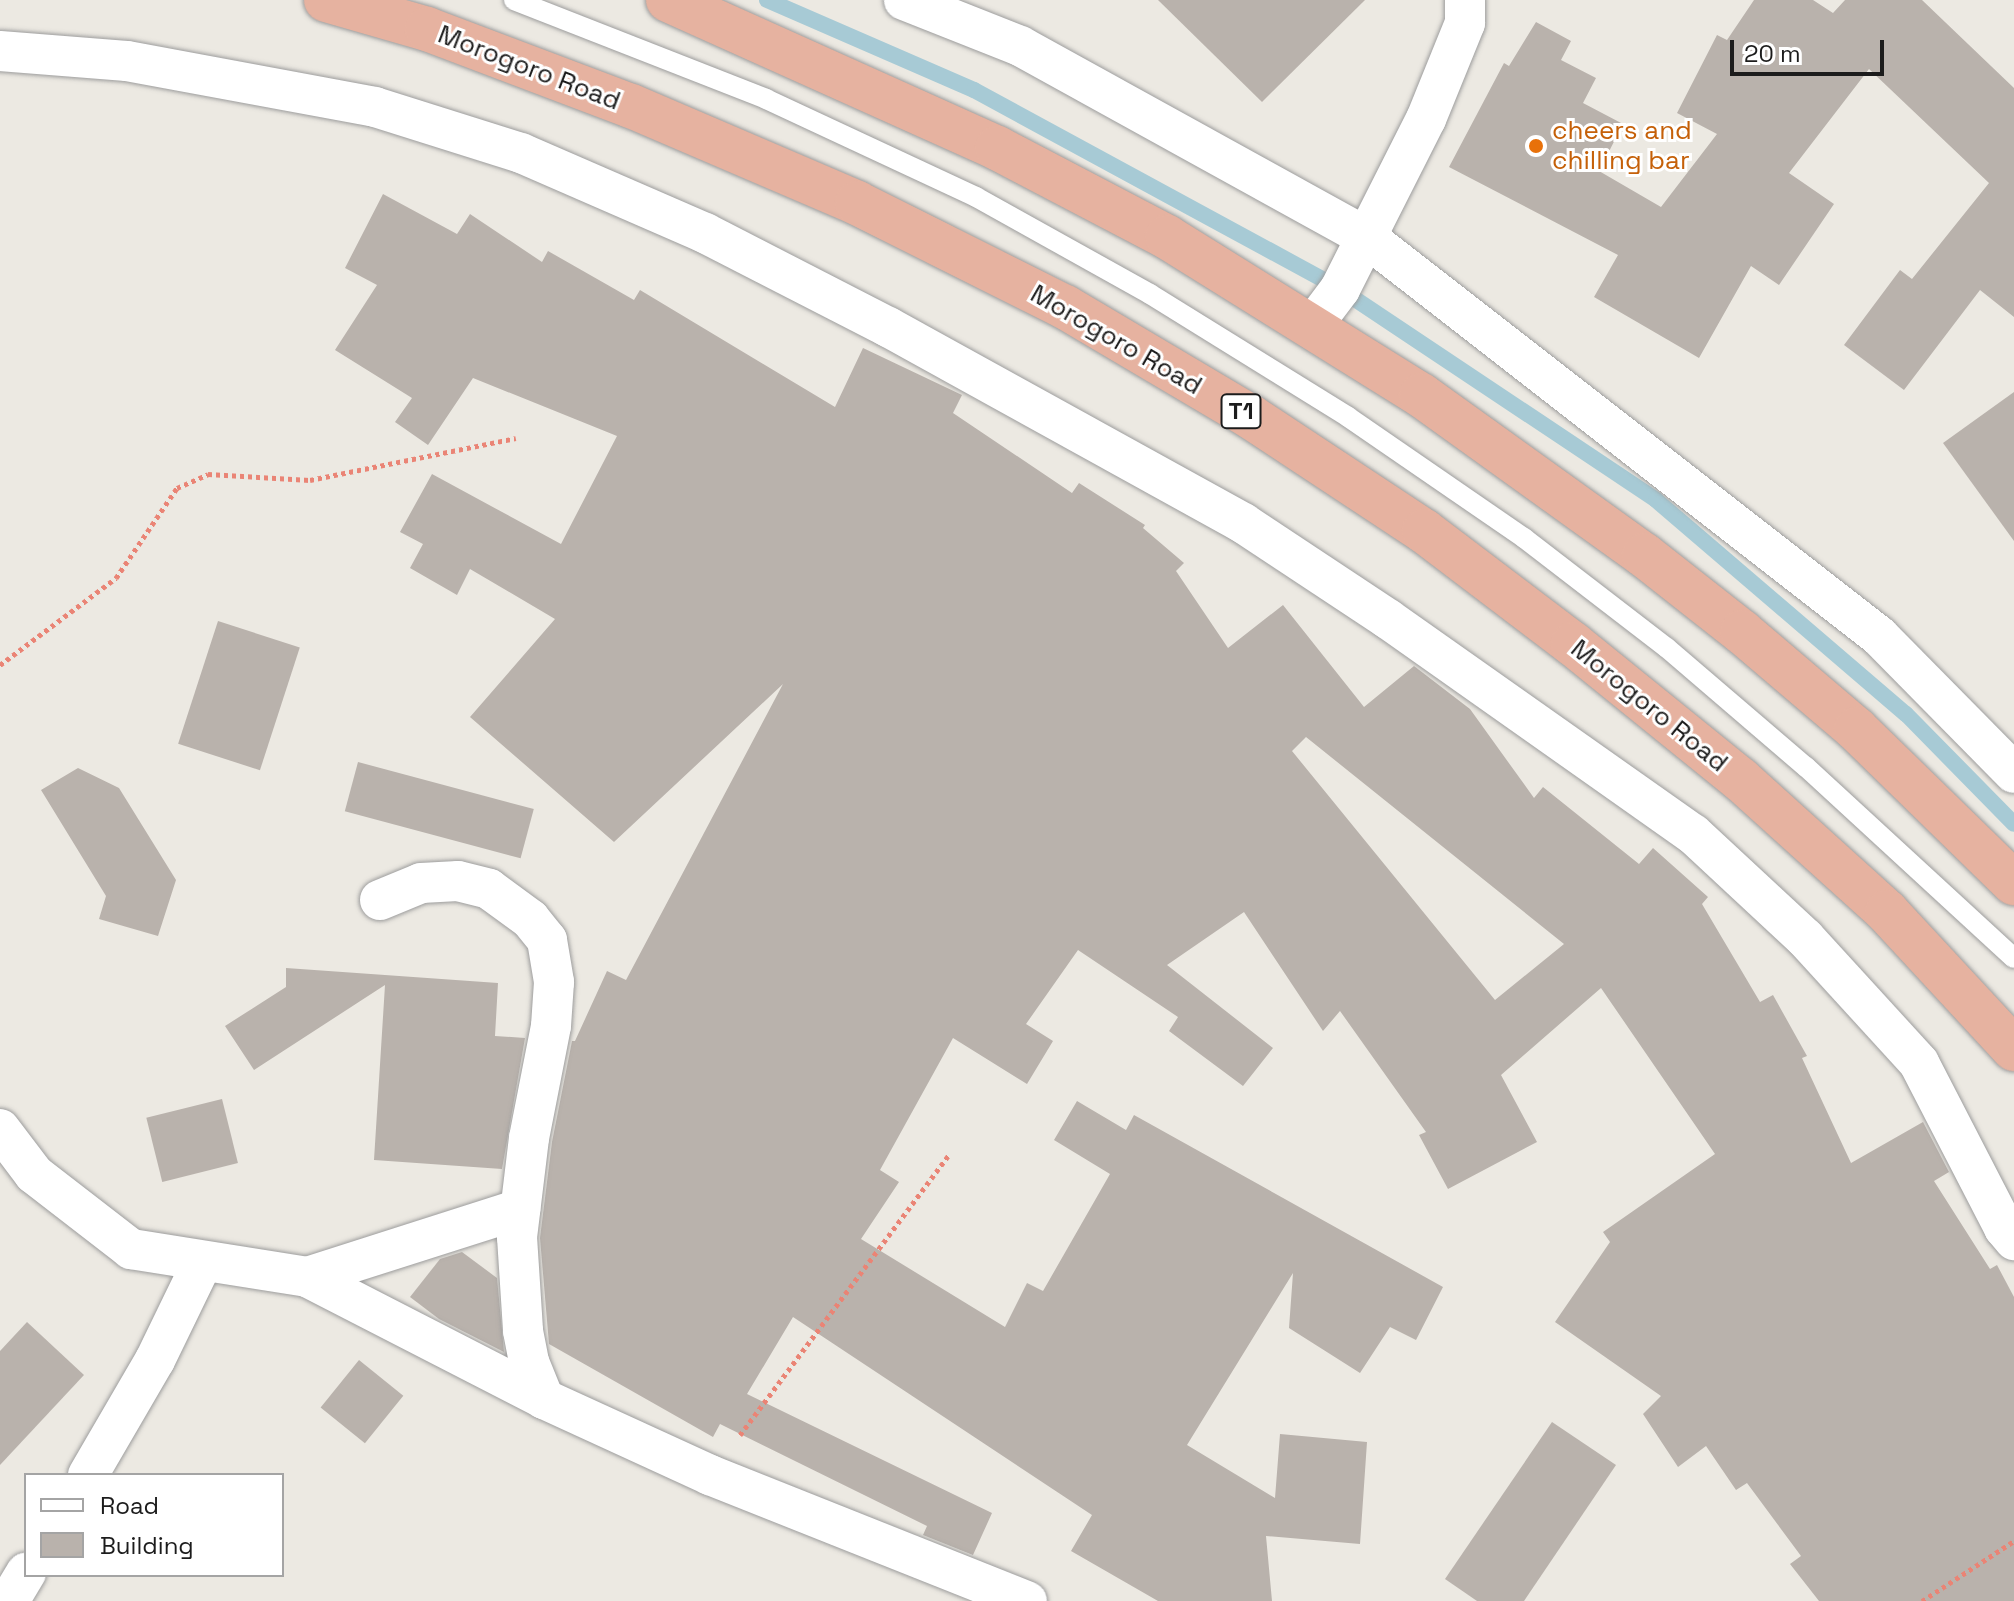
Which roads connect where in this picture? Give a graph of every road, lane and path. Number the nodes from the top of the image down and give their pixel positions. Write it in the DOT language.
graph roads {
  1 [pos="326,0"];
  2 [pos="514,0"];
  3 [pos="668,0"];
  4 [pos="904,0"];
  5 [pos="1465,0"];
  6 [pos="0,51"];
  7 [pos="1366,237"];
  8 [pos="1313,325"];
  9 [pos="516,438"];
  10 [pos="0,665"];
  11 [pos="2014,773"];
  12 [pos="1929,881"];
  13 [pos="2014,883"];
  14 [pos="380,900"];
  15 [pos="2014,958"];
  16 [pos="2014,976"];
  17 [pos="2014,1049"];
  18 [pos="0,1129"];
  19 [pos="949,1155"];
  20 [pos="520,1209"];
  21 [pos="2014,1240"];
  22 [pos="202,1263"];
  23 [pos="307,1277"];
  24 [pos="544,1399"];
  25 [pos="89,1473"];
  26 [pos="710,1475"];
  27 [pos="2014,1541"];
  28 [pos="24,1576"];
  29 [pos="9,1601"];
  30 [pos="1027,1601"];
  31 [pos="1922,1601"];
  1 -- 17 [label="highway, Morogoro Road / T1"];
  2 -- 12 [label="lane, Morogoro Road"];
  3 -- 8 [label="highway"];
  4 -- 7 [label="street"];
  5 -- 7 [label="street"];
  6 -- 21 [label="street"];
  7 -- 8 [label="street"];
  7 -- 11 [label="street"];
  8 -- 13 [label="highway"];
  9 -- 10 [label="path"];
  12 -- 15 [label="lane, Morogoro Road"];
  12 -- 16 [label="lane, Morogoro Road"];
  14 -- 20 [label="street"];
  18 -- 22 [label="street"];
  19 -- 26 [label="path"];
  20 -- 23 [label="street"];
  20 -- 24 [label="street"];
  22 -- 23 [label="street"];
  22 -- 25 [label="street"];
  23 -- 24 [label="street"];
  24 -- 26 [label="street"];
  26 -- 30 [label="street"];
  27 -- 31 [label="path"];
  28 -- 29 [label="street"];
}
